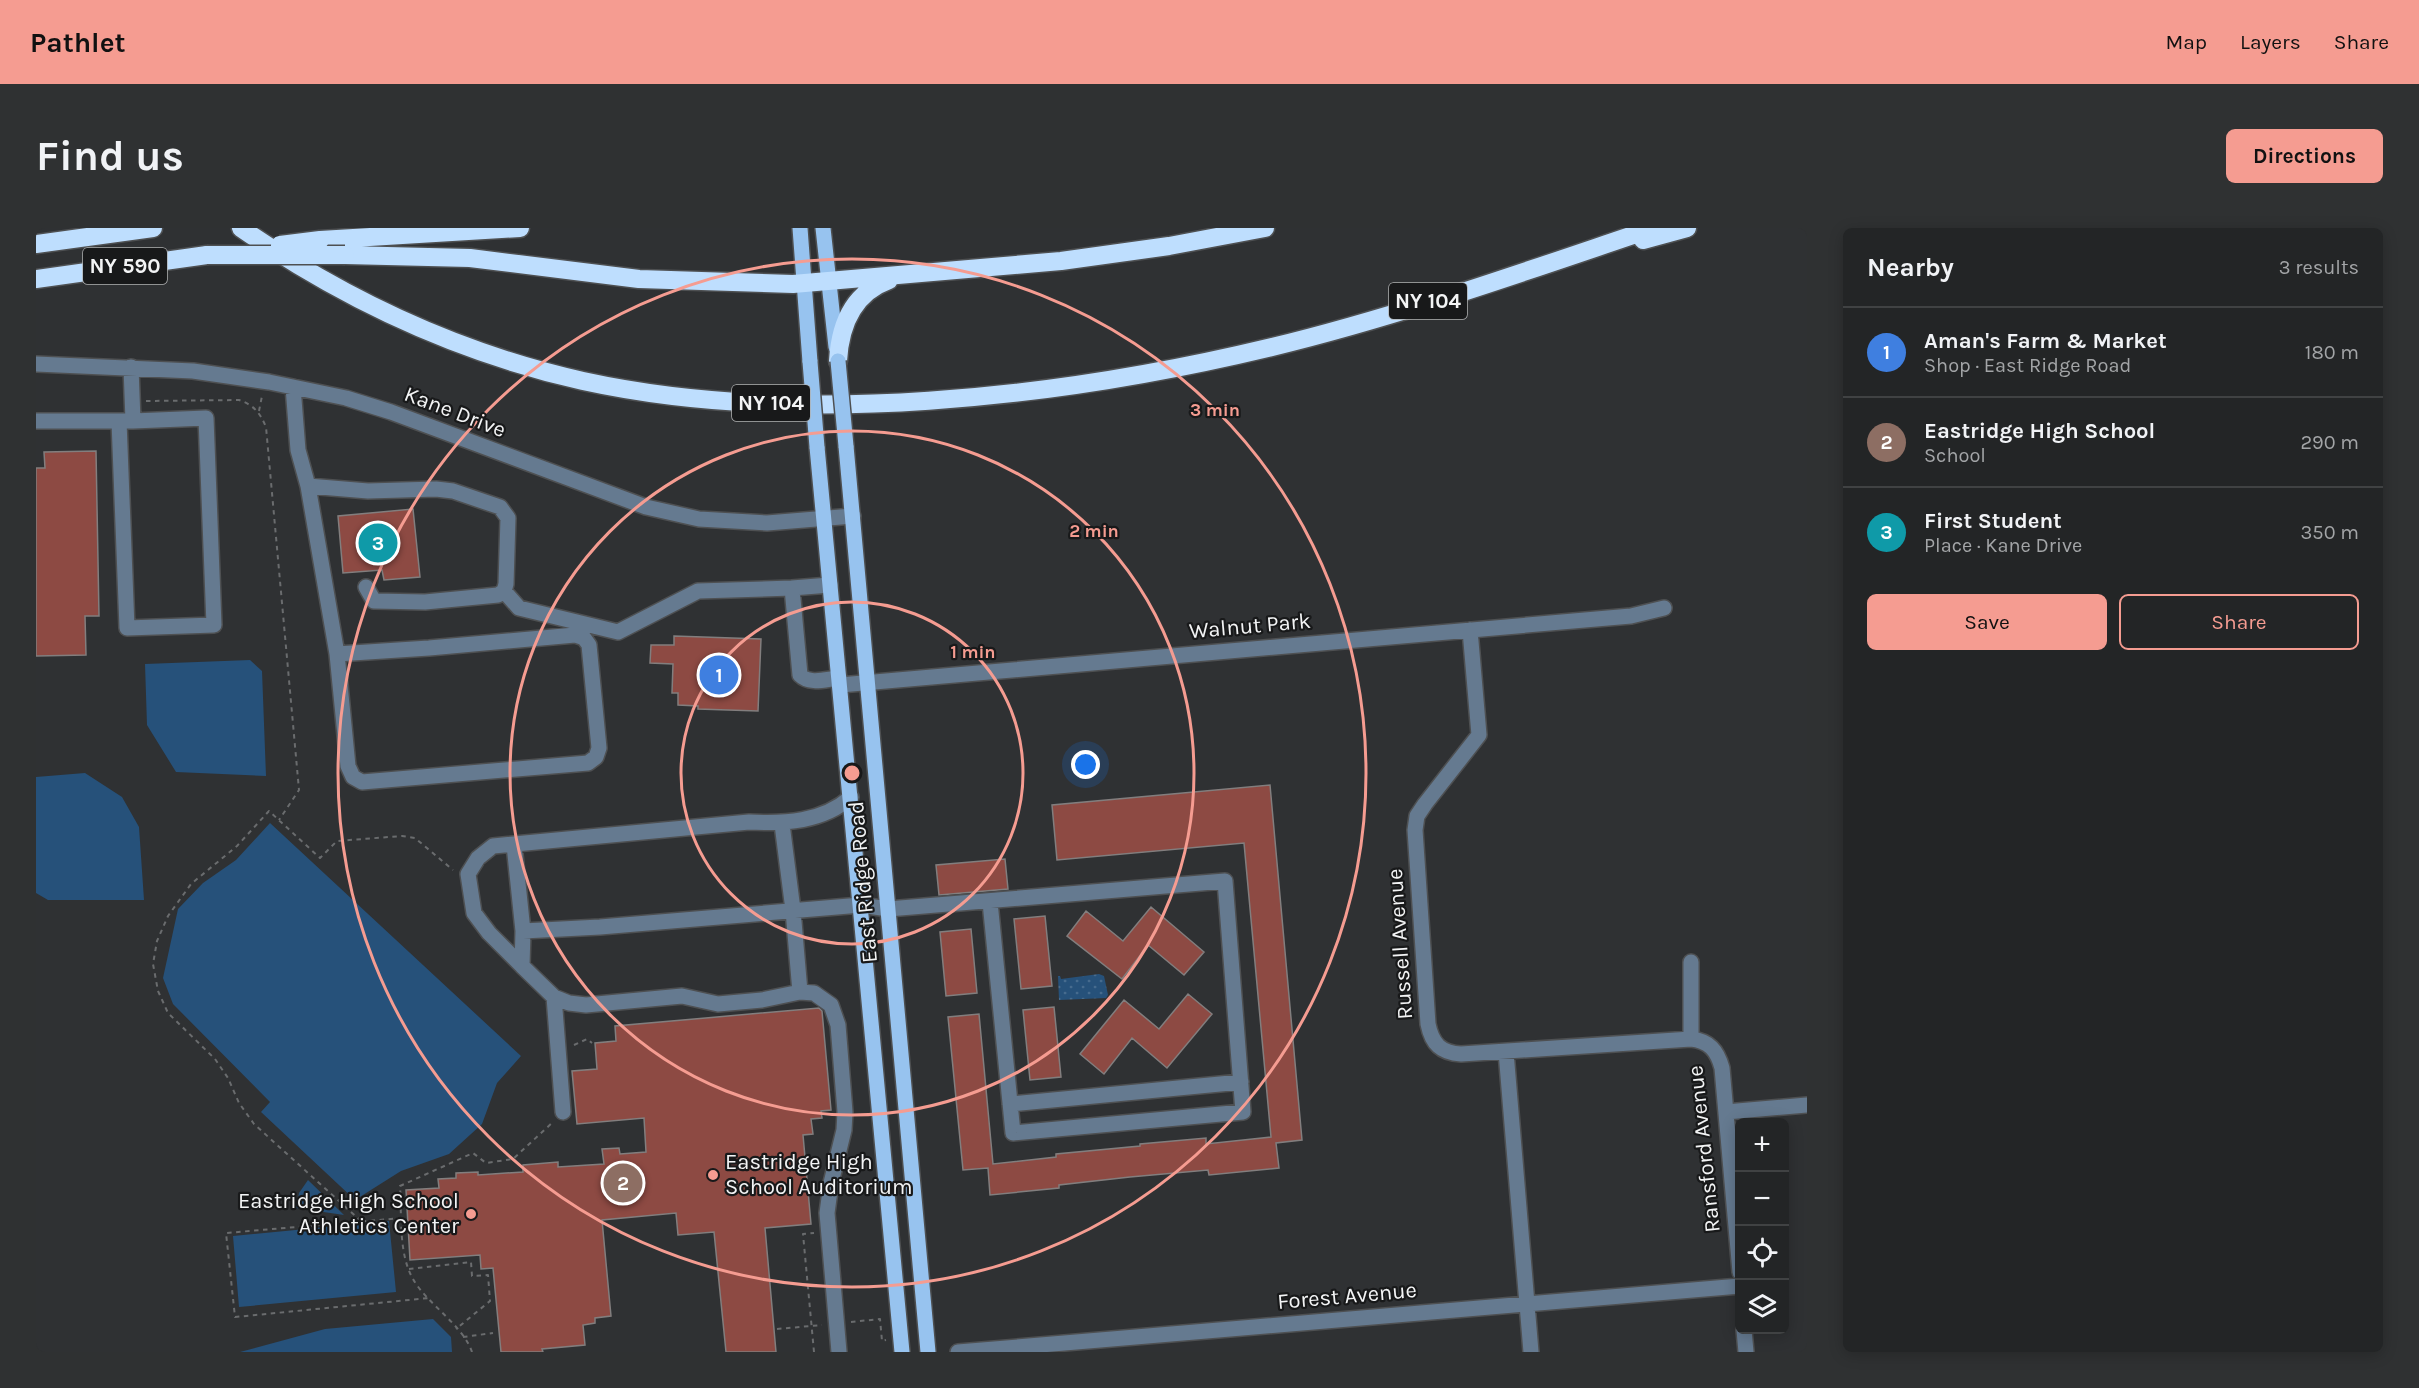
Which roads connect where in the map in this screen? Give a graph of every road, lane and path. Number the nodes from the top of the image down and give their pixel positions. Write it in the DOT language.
graph roads {
  1 [pos="153,228"];
  2 [pos="241,228"];
  3 [pos="520,228"];
  4 [pos="800,228"];
  5 [pos="823,228"];
  6 [pos="1265,228"];
  7 [pos="1654,228"];
  8 [pos="1687,228"];
  9 [pos="36,244"];
  10 [pos="207,255"];
  11 [pos="1525,271"];
  12 [pos="909,275"];
  13 [pos="36,279"];
  14 [pos="830,281"];
  15 [pos="803,284"];
  16 [pos="837,361"];
  17 [pos="36,364"];
  18 [pos="131,367"];
  19 [pos="293,387"];
  20 [pos="262,393"];
  21 [pos="132,402"];
  22 [pos="259,412"];
  23 [pos="36,421"];
  24 [pos="126,421"];
  25 [pos="308,486"];
  26 [pos="853,516"];
  27 [pos="823,518"];
  28 [pos="830,585"];
  29 [pos="366,587"];
  30 [pos="792,588"];
  31 [pos="504,591"];
  32 [pos="1664,608"];
  33 [pos="1470,630"];
  34 [pos="337,654"];
  35 [pos="839,682"];
  36 [pos="867,682"];
  37 [pos="851,797"];
  38 [pos="279,820"];
  39 [pos="782,824"];
  40 [pos="514,844"];
  41 [pos="468,874"];
  42 [pos="990,902"];
  43 [pos="861,905"];
  44 [pos="888,909"];
  45 [pos="793,910"];
  46 [pos="523,931"];
  47 [pos="1692,962"];
  48 [pos="522,966"];
  49 [pos="800,992"];
  50 [pos="554,997"];
  51 [pos="1691,1039"];
  52 [pos="591,1043"];
  53 [pos="558,1047"];
  54 [pos="1506,1052"];
  55 [pos="1241,1082"];
  56 [pos="1010,1104"];
  57 [pos="1807,1105"];
  58 [pos="563,1112"];
  59 [pos="1726,1112"];
  60 [pos="402,1218"];
  61 [pos="360,1221"];
  62 [pos="1736,1226"];
  63 [pos="818,1233"];
  64 [pos="408,1269"];
  65 [pos="1735,1286"];
  66 [pos="429,1298"];
  67 [pos="1526,1304"];
  68 [pos="456,1329"];
  69 [pos="493,1334"];
  70 [pos="1744,1334"];
  71 [pos="463,1337"];
  72 [pos="472,1352"];
  73 [pos="814,1352"];
  74 [pos="839,1352"];
  75 [pos="902,1352"];
  76 [pos="928,1352"];
  77 [pos="958,1352"];
  78 [pos="1530,1352"];
  79 [pos="1746,1352"];
  1 -- 9 [label="highway, NY 590"];
  2 -- 11 [label="highway, NY 104"];
  3 -- 10 [label="highway, NY 590, bridge"];
  4 -- 15 [label="main road, East Ridge Road"];
  5 -- 14 [label="main road, East Ridge Road"];
  6 -- 12 [label="highway"];
  7 -- 11 [label="highway"];
  8 -- 11 [label="highway, NY 104"];
  10 -- 13 [label="highway, NY 590"];
  10 -- 15 [label="highway, bridge"];
  12 -- 14 [label="highway"];
  12 -- 16 [label="highway"];
  14 -- 15 [label="highway"];
  14 -- 16 [label="main road, East Ridge Road"];
  15 -- 27 [label="main road, East Ridge Road, bridge"];
  16 -- 26 [label="main road, East Ridge Road, bridge"];
  17 -- 18 [label="street, Kane Drive"];
  18 -- 19 [label="street, Kane Drive"];
  18 -- 21 [label="street"];
  19 -- 25 [label="street"];
  19 -- 27 [label="street, Kane Drive"];
  20 -- 22 [label="path"];
  21 -- 22 [label="path"];
  21 -- 24 [label="street"];
  22 -- 38 [label="path"];
  23 -- 24 [label="street"];
  24 -- 24 [label="street"];
  25 -- 31 [label="street"];
  25 -- 34 [label="street"];
  26 -- 27 [label="street, Kane Drive"];
  26 -- 36 [label="main road, East Ridge Road"];
  27 -- 28 [label="main road, East Ridge Road"];
  28 -- 30 [label="street"];
  28 -- 35 [label="main road, East Ridge Road"];
  29 -- 31 [label="street"];
  30 -- 31 [label="street"];
  30 -- 35 [label="street, Walnut Park"];
  32 -- 33 [label="street, Walnut Park"];
  33 -- 36 [label="street, Walnut Park"];
  33 -- 54 [label="street, Russell Avenue"];
  34 -- 34 [label="street"];
  35 -- 36 [label="street, Walnut Park"];
  35 -- 37 [label="main road, East Ridge Road"];
  36 -- 44 [label="main road, East Ridge Road"];
  37 -- 39 [label="street"];
  37 -- 43 [label="main road, East Ridge Road"];
  38 -- 41 [label="path"];
  38 -- 61 [label="path"];
  39 -- 40 [label="street"];
  39 -- 45 [label="street"];
  40 -- 41 [label="street"];
  40 -- 46 [label="street"];
  41 -- 48 [label="street"];
  42 -- 44 [label="street"];
  42 -- 55 [label="street"];
  42 -- 56 [label="street"];
  43 -- 44 [label="street"];
  43 -- 45 [label="street"];
  43 -- 75 [label="main road, East Ridge Road"];
  44 -- 76 [label="main road, East Ridge Road"];
  45 -- 46 [label="street"];
  45 -- 49 [label="street"];
  46 -- 48 [label="street"];
  47 -- 51 [label="street, Ransford Avenue"];
  48 -- 50 [label="street"];
  49 -- 50 [label="street"];
  49 -- 74 [label="street"];
  50 -- 53 [label="street"];
  51 -- 54 [label="street, Ransford Avenue"];
  51 -- 59 [label="street, Ransford Avenue"];
  52 -- 53 [label="path"];
  53 -- 58 [label="street"];
  54 -- 67 [label="street"];
  55 -- 56 [label="street"];
  55 -- 56 [label="street"];
  57 -- 59 [label="street"];
  58 -- 60 [label="path"];
  59 -- 62 [label="street, Ransford Avenue"];
  60 -- 61 [label="path"];
  60 -- 64 [label="path"];
  61 -- 66 [label="path"];
  63 -- 73 [label="path"];
  64 -- 66 [label="path"];
  64 -- 68 [label="path"];
  65 -- 67 [label="street, Forest Avenue"];
  66 -- 68 [label="path"];
  67 -- 77 [label="street, Forest Avenue"];
  67 -- 78 [label="street"];
  68 -- 71 [label="path"];
  69 -- 71 [label="path"];
  70 -- 79 [label="street"];
  71 -- 72 [label="path"];
}
